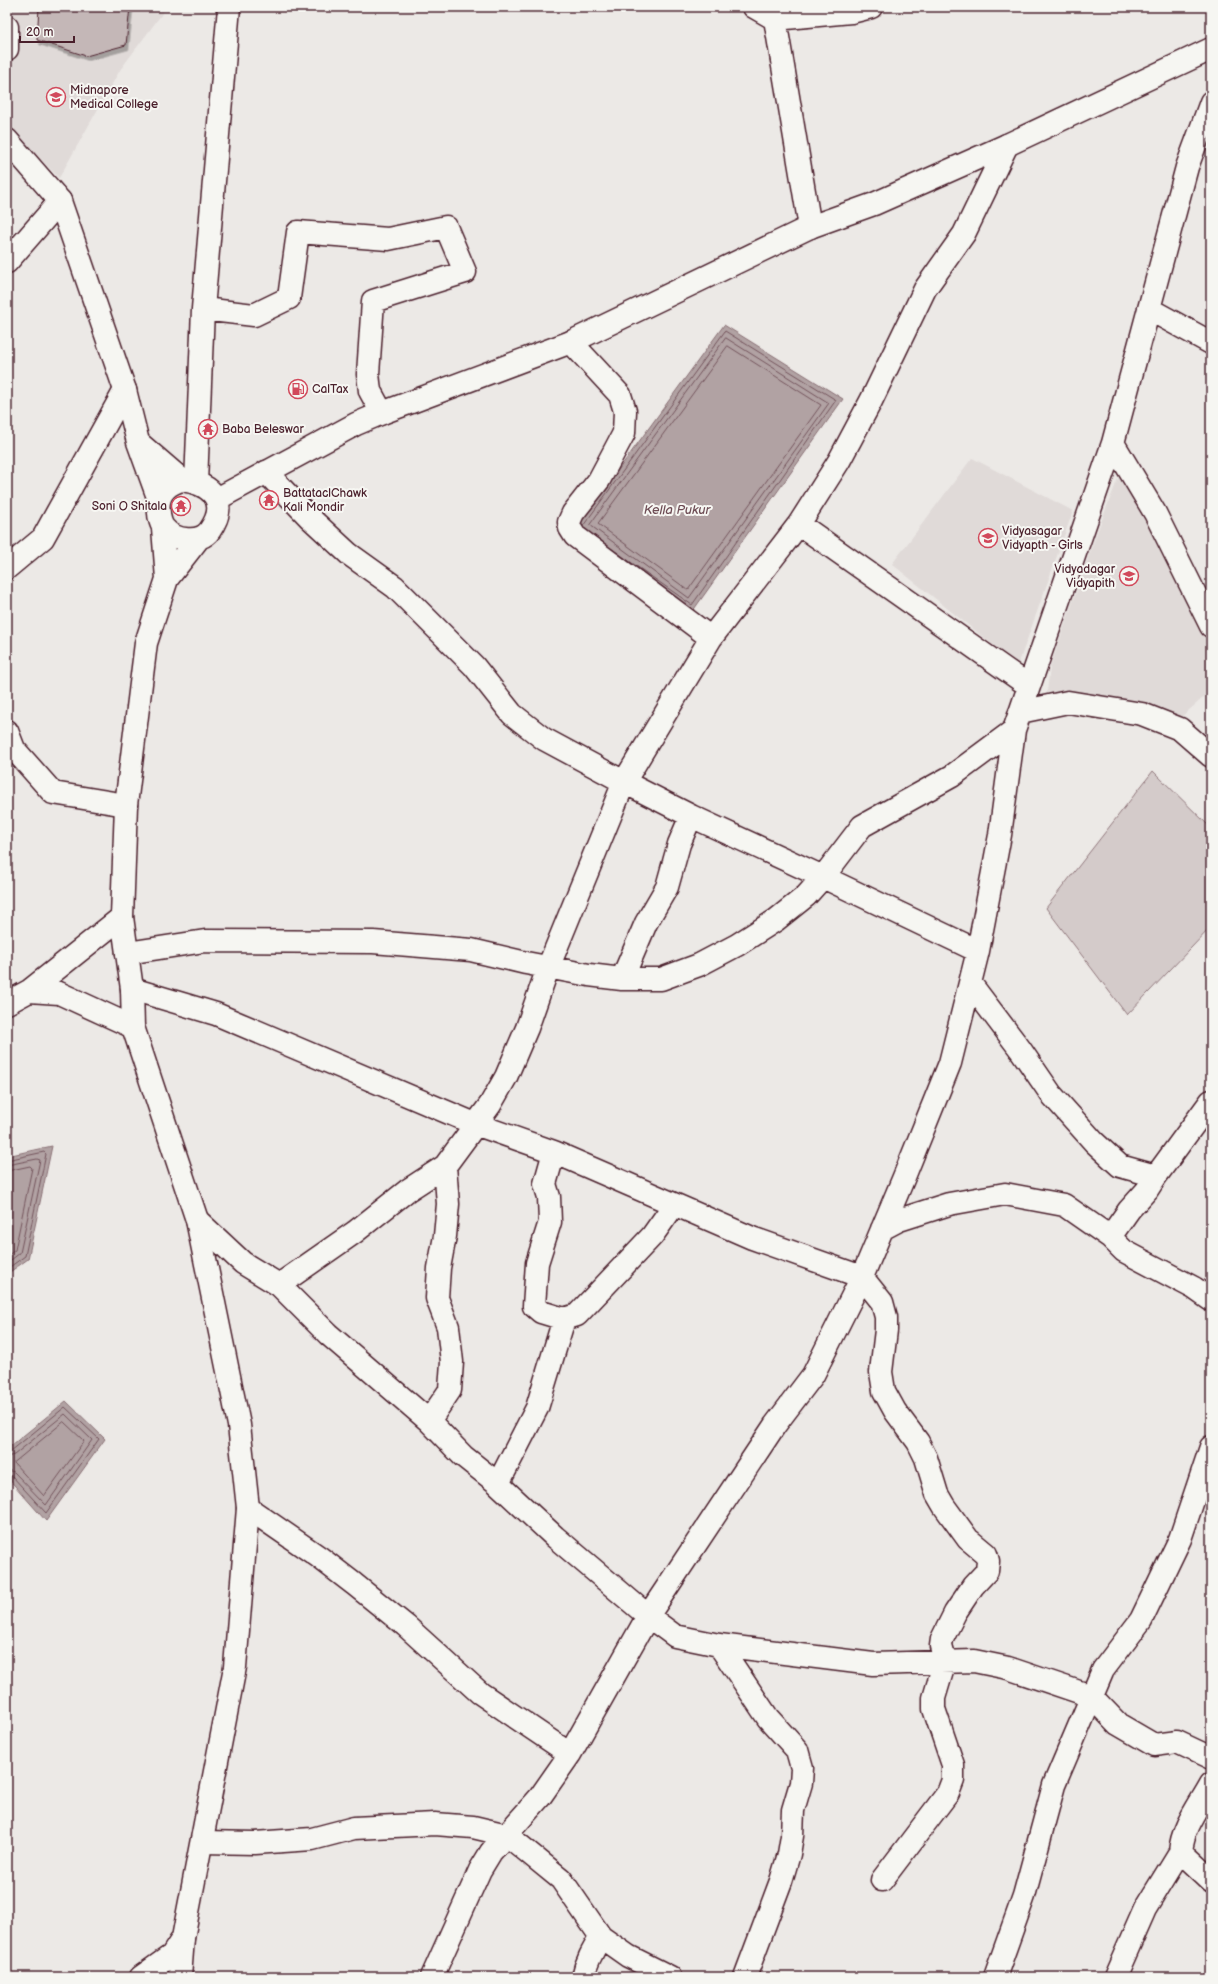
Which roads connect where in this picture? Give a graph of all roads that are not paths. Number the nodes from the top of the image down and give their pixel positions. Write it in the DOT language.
graph roads {
  1 [pos="229,7"];
  2 [pos="754,7"];
  3 [pos="871,7"];
  4 [pos="775,19"];
  5 [pos="7,27"];
  6 [pos="7,49"];
  7 [pos="1211,49"];
  8 [pos="1211,102"];
  9 [pos="7,140"];
  10 [pos="1008,146"];
  11 [pos="60,201"];
  12 [pos="810,227"];
  13 [pos="7,262"];
  14 [pos="1149,309"];
  15 [pos="203,310"];
  16 [pos="571,342"];
  17 [pos="1211,343"];
  18 [pos="125,390"];
  19 [pos="382,413"];
  20 [pos="138,442"];
  21 [pos="1113,443"];
  22 [pos="266,472"];
  23 [pos="189,481"];
  24 [pos="217,499"];
  25 [pos="159,500"];
  26 [pos="800,524"];
  27 [pos="163,528"];
  28 [pos="199,538"];
  29 [pos="7,568"];
  30 [pos="167,579"];
  31 [pos="1211,626"];
  32 [pos="711,638"];
  33 [pos="1028,686"];
  34 [pos="1017,721"];
  35 [pos="7,731"];
  36 [pos="1211,756"];
  37 [pos="624,782"];
  38 [pos="126,805"];
  39 [pos="691,816"];
  40 [pos="822,877"];
  41 [pos="122,917"];
  42 [pos="978,951"];
  43 [pos="127,952"];
  44 [pos="548,968"];
  45 [pos="622,979"];
  46 [pos="970,983"];
  47 [pos="132,989"];
  48 [pos="29,991"];
  49 [pos="7,1003"];
  50 [pos="133,1027"];
  51 [pos="1211,1101"];
  52 [pos="475,1124"];
  53 [pos="554,1152"];
  54 [pos="446,1166"];
  55 [pos="1156,1176"];
  56 [pos="674,1205"];
  57 [pos="197,1220"];
  58 [pos="882,1229"];
  59 [pos="1110,1238"];
  60 [pos="862,1277"];
  61 [pos="279,1285"];
  62 [pos="1211,1300"];
  63 [pos="564,1320"];
  64 [pos="429,1421"];
  65 [pos="1211,1447"];
  66 [pos="502,1476"];
  67 [pos="248,1508"];
  68 [pos="648,1616"];
  69 [pos="719,1645"];
  70 [pos="945,1661"];
  71 [pos="1091,1696"];
  72 [pos="570,1754"];
  73 [pos="1211,1758"];
  74 [pos="1211,1784"];
  75 [pos="507,1835"];
  76 [pos="203,1842"];
  77 [pos="1180,1852"];
  78 [pos="882,1880"];
  79 [pos="1211,1882"];
  80 [pos="601,1937"];
  81 [pos="183,1938"];
  82 [pos="141,1977"];
  83 [pos="180,1977"];
  84 [pos="432,1977"];
  85 [pos="583,1977"];
  86 [pos="670,1977"];
  87 [pos="745,1977"];
  88 [pos="995,1977"];
  89 [pos="1115,1977"];
  1 -- 15 [label="street"];
  2 -- 4 [label="street"];
  3 -- 4 [label="street"];
  4 -- 12 [label="street"];
  5 -- 6 [label="street"];
  7 -- 10 [label="street"];
  8 -- 14 [label="street"];
  9 -- 11 [label="street"];
  10 -- 12 [label="street"];
  10 -- 26 [label="street"];
  11 -- 13 [label="street"];
  11 -- 18 [label="street"];
  12 -- 16 [label="street"];
  14 -- 17 [label="street"];
  14 -- 21 [label="street"];
  15 -- 19 [label="street"];
  15 -- 23 [label="street"];
  16 -- 19 [label="street"];
  16 -- 32 [label="street"];
  18 -- 20 [label="street"];
  18 -- 29 [label="street"];
  19 -- 22 [label="street"];
  20 -- 23 [label="street"];
  20 -- 25 [label="street"];
  21 -- 31 [label="street"];
  21 -- 33 [label="street"];
  22 -- 24 [label="street"];
  22 -- 37 [label="street"];
  23 -- 24 [label="street"];
  23 -- 25 [label="street"];
  24 -- 28 [label="street"];
  25 -- 27 [label="street"];
  26 -- 32 [label="street"];
  26 -- 33 [label="street"];
  27 -- 28 [label="street"];
  27 -- 30 [label="street"];
  28 -- 30 [label="street"];
  30 -- 38 [label="street"];
  32 -- 37 [label="street"];
  33 -- 34 [label="street"];
  34 -- 36 [label="street"];
  34 -- 40 [label="street"];
  34 -- 42 [label="street"];
  35 -- 38 [label="street"];
  37 -- 39 [label="street"];
  37 -- 44 [label="street"];
  38 -- 41 [label="street"];
  39 -- 40 [label="street"];
  39 -- 45 [label="street"];
  40 -- 42 [label="street"];
  40 -- 45 [label="street"];
  41 -- 43 [label="street"];
  41 -- 48 [label="street"];
  42 -- 46 [label="street"];
  43 -- 44 [label="street"];
  43 -- 47 [label="street"];
  44 -- 45 [label="street"];
  44 -- 52 [label="street"];
  46 -- 55 [label="street"];
  46 -- 58 [label="street"];
  47 -- 50 [label="street"];
  47 -- 52 [label="street"];
  48 -- 49 [label="street"];
  48 -- 50 [label="street"];
  50 -- 57 [label="street"];
  51 -- 55 [label="street"];
  52 -- 53 [label="street"];
  52 -- 54 [label="street"];
  53 -- 56 [label="street"];
  53 -- 63 [label="street"];
  54 -- 61 [label="street"];
  54 -- 64 [label="street"];
  55 -- 59 [label="street"];
  56 -- 60 [label="street"];
  56 -- 63 [label="street"];
  57 -- 61 [label="street"];
  57 -- 67 [label="street"];
  58 -- 59 [label="street"];
  58 -- 60 [label="street"];
  59 -- 62 [label="street"];
  60 -- 68 [label="street"];
  60 -- 70 [label="street"];
  61 -- 64 [label="street"];
  63 -- 66 [label="street"];
  64 -- 68 [label="street"];
  65 -- 71 [label="street"];
  67 -- 72 [label="street"];
  67 -- 76 [label="street"];
  68 -- 69 [label="street"];
  68 -- 72 [label="street"];
  69 -- 70 [label="street"];
  69 -- 87 [label="street"];
  70 -- 71 [label="street"];
  70 -- 78 [label="street"];
  71 -- 73 [label="street"];
  71 -- 88 [label="street"];
  72 -- 75 [label="street"];
  74 -- 77 [label="street"];
  75 -- 76 [label="street"];
  75 -- 80 [label="street"];
  75 -- 84 [label="street"];
  76 -- 81 [label="street"];
  77 -- 79 [label="street"];
  77 -- 89 [label="street"];
  80 -- 85 [label="street"];
  80 -- 86 [label="street"];
  81 -- 82 [label="street"];
  81 -- 83 [label="street"];
}
